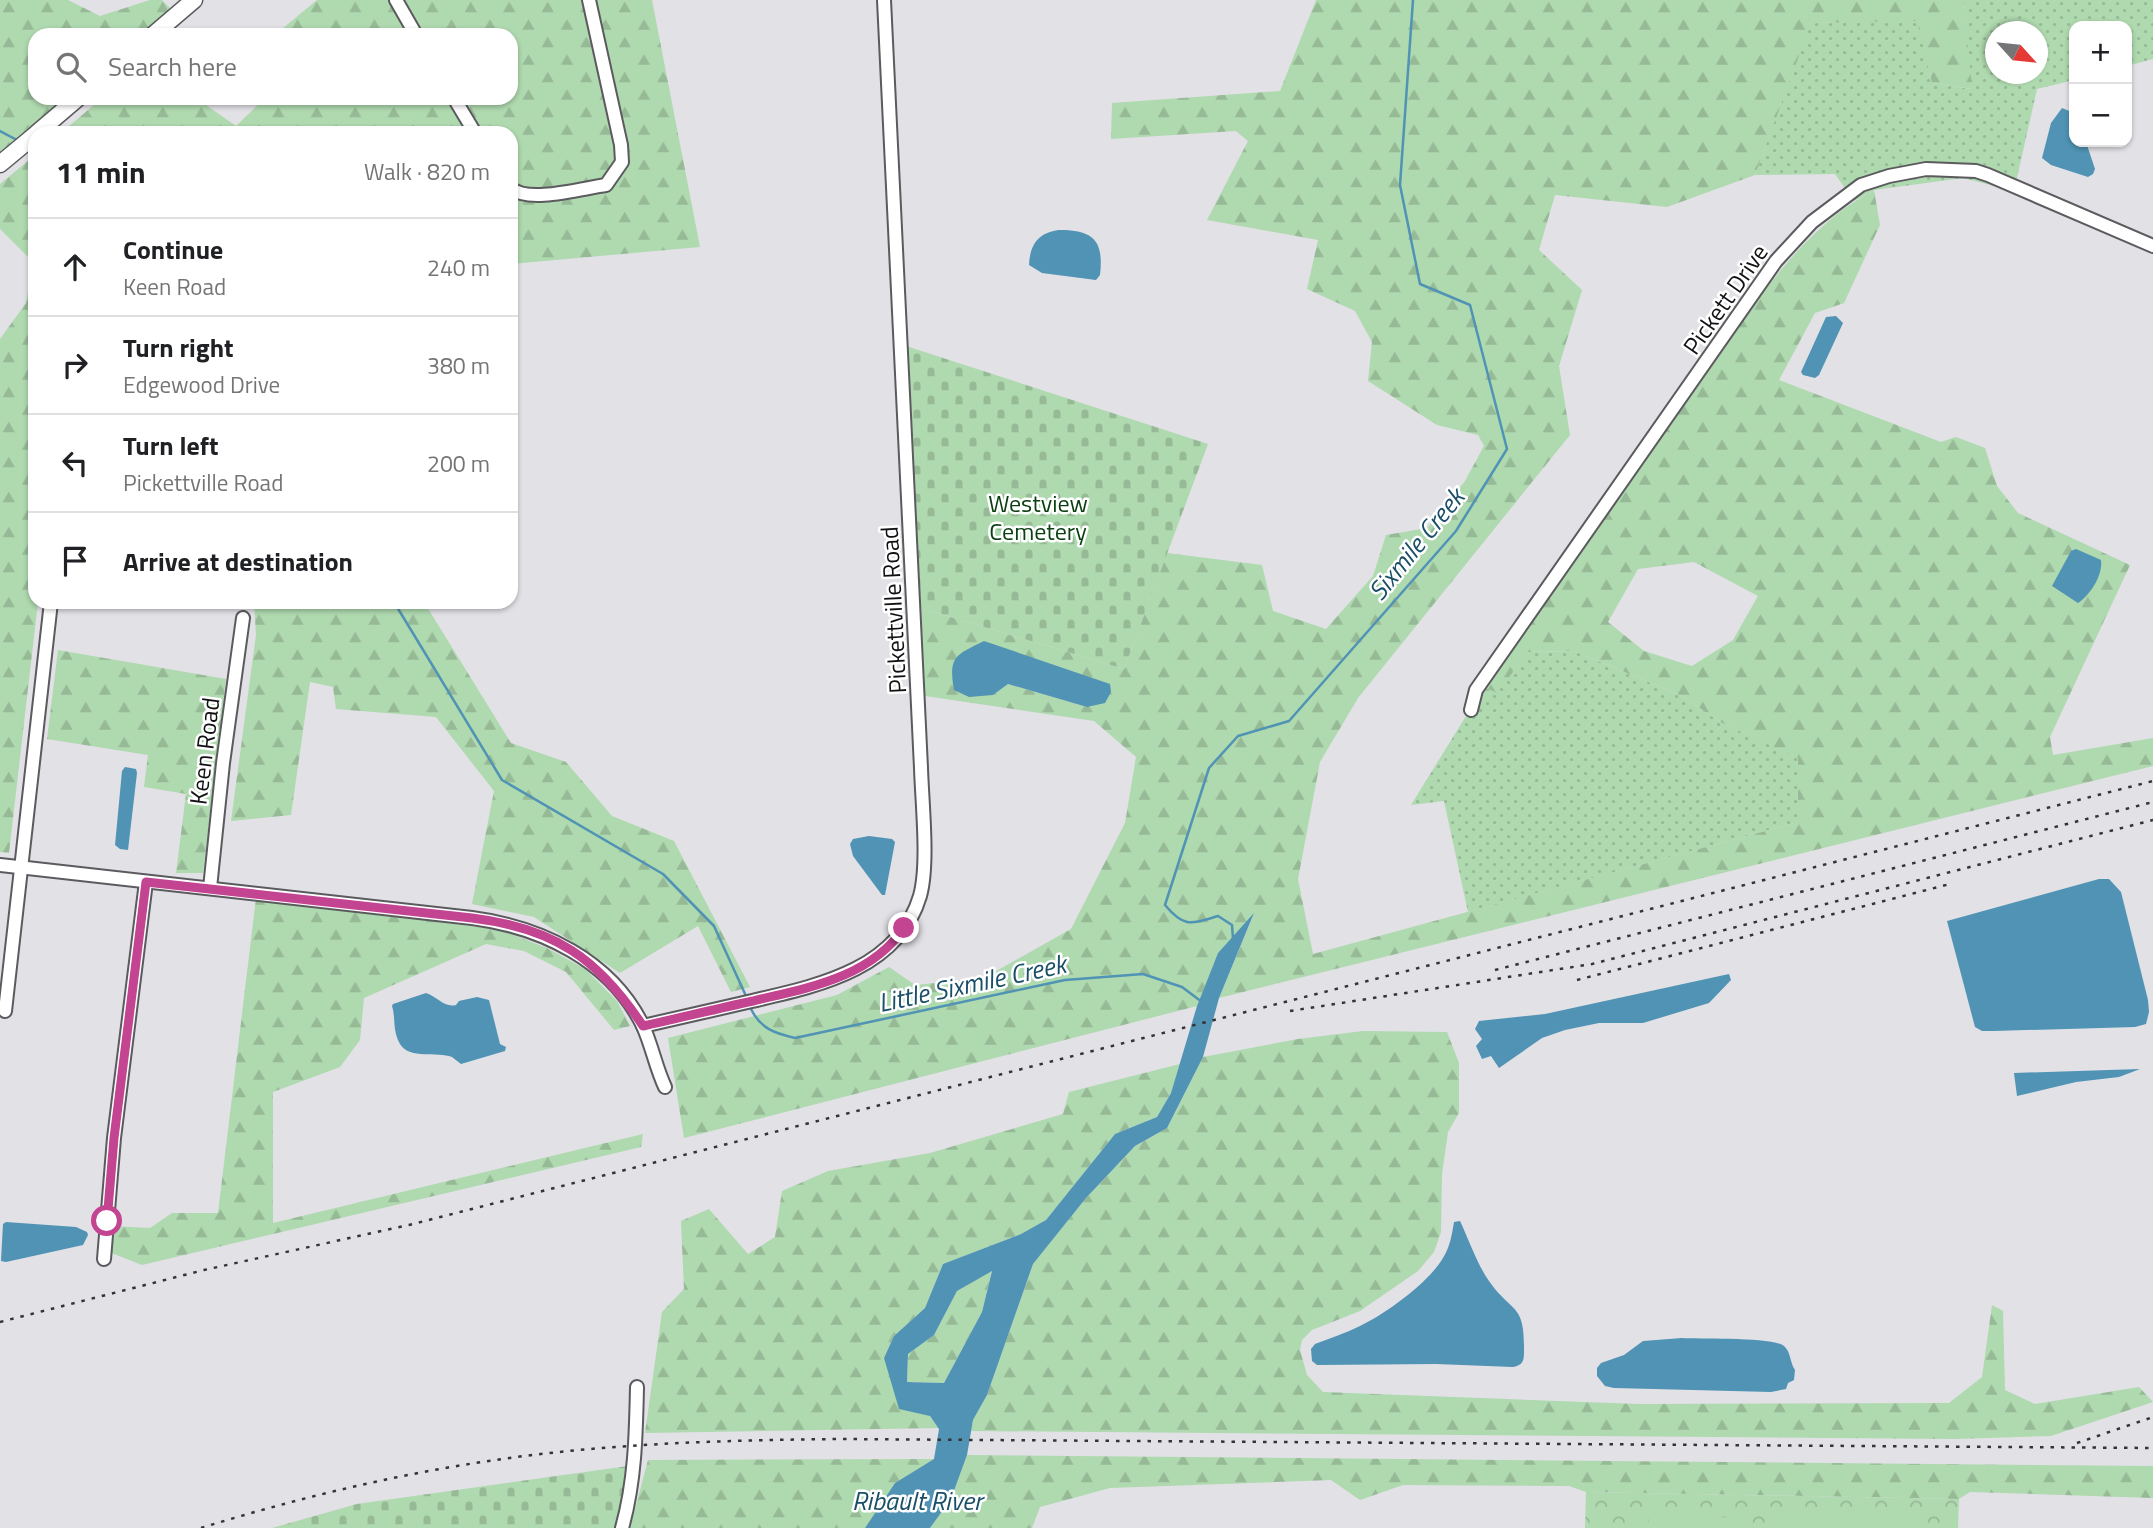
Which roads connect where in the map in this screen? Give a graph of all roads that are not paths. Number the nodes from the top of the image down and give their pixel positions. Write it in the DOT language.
graph roads {
  1 [pos="396,0"];
  2 [pos="589,0"];
  3 [pos="884,0"];
  4 [pos="185,3"];
  5 [pos="160,28"];
  6 [pos="412,28"];
  7 [pos="70,105"];
  8 [pos="458,105"];
  9 [pos="45,126"];
  10 [pos="471,126"];
  11 [pos="28,141"];
  12 [pos="0,164"];
  13 [pos="518,192"];
  14 [pos="2153,246"];
  15 [pos="50,609"];
  16 [pos="243,618"];
  17 [pos="1471,710"];
  18 [pos="0,865"];
  19 [pos="21,867"];
  20 [pos="146,882"];
  21 [pos="210,888"];
  22 [pos="5,1011"];
  23 [pos="643,1026"];
  24 [pos="665,1087"];
  25 [pos="104,1259"];
  26 [pos="637,1387"];
  27 [pos="622,1528"];
  1 -- 6 [label="street"];
  2 -- 13 [label="street"];
  3 -- 23 [label="street, Pickettville Road"];
  4 -- 5 [label="main road"];
  7 -- 9 [label="main road"];
  8 -- 10 [label="street"];
  11 -- 12 [label="main road"];
  14 -- 17 [label="street, Pickett Drive"];
  15 -- 19 [label="street"];
  16 -- 21 [label="street, Keen Road"];
  18 -- 19 [label="street"];
  19 -- 20 [label="street"];
  19 -- 22 [label="street"];
  20 -- 21 [label="street"];
  20 -- 25 [label="street"];
  21 -- 23 [label="street"];
  23 -- 24 [label="street"];
  26 -- 27 [label="street"];
}
